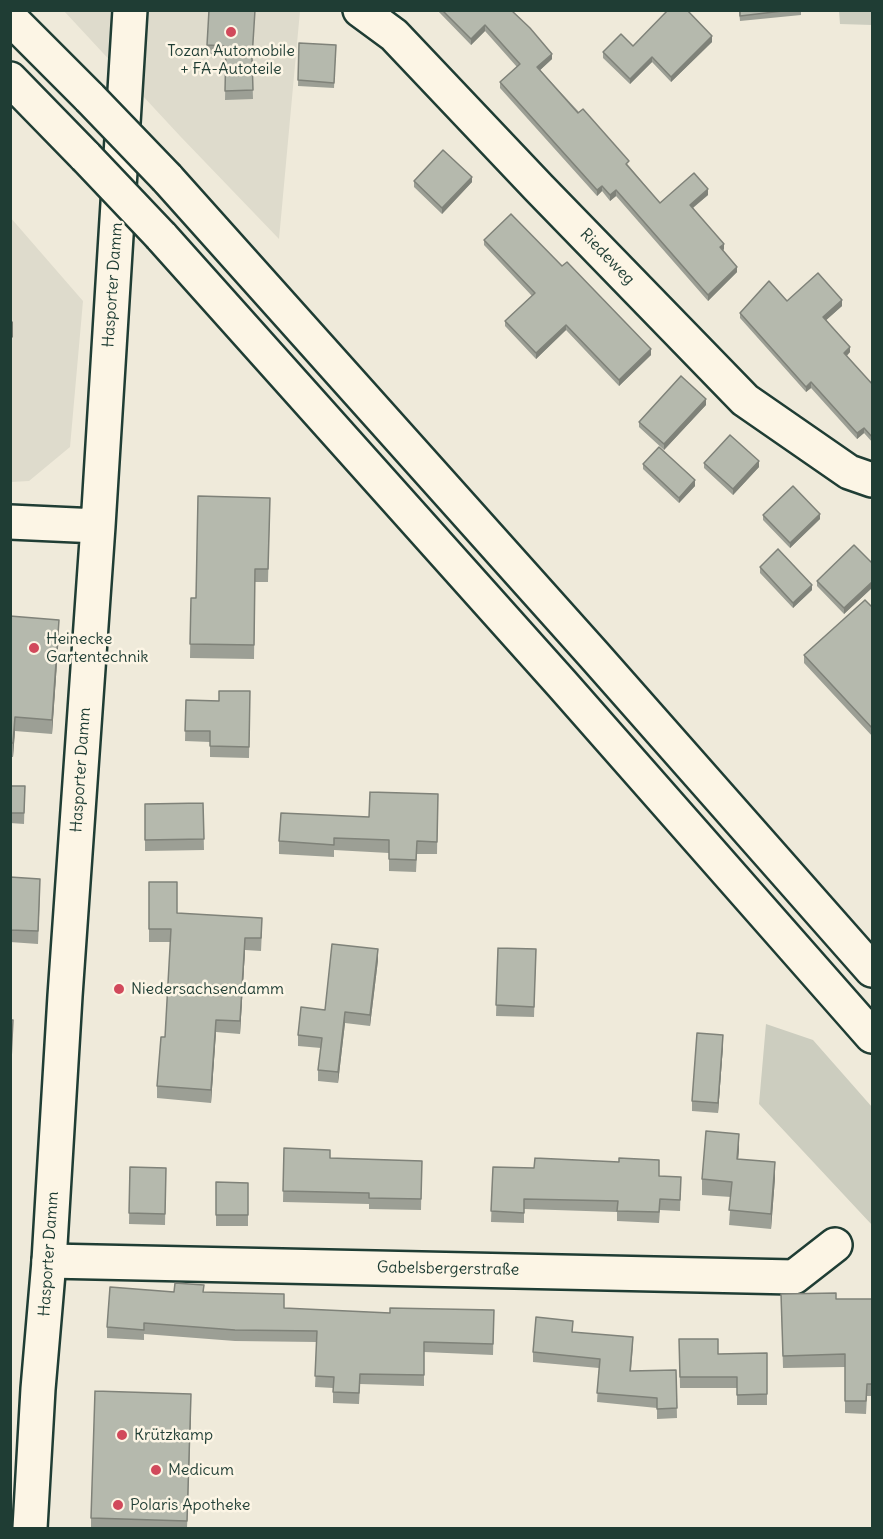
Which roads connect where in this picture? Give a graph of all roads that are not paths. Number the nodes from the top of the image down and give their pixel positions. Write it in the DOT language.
graph roads {
  1 [pos="130,10"];
  2 [pos="360,10"];
  3 [pos="10,18"];
  4 [pos="10,79"];
  5 [pos="873,480"];
  6 [pos="10,522"];
  7 [pos="98,526"];
  8 [pos="873,970"];
  9 [pos="873,1036"];
  10 [pos="835,1245"];
  11 [pos="49,1261"];
  12 [pos="30,1528"];
  1 -- 7 [label="main road, Hasporter Damm"];
  2 -- 5 [label="main road, Riedeweg"];
  3 -- 8 [label="main road, bridge"];
  4 -- 9 [label="main road, bridge"];
  6 -- 7 [label="main road"];
  7 -- 11 [label="main road, Hasporter Damm"];
  10 -- 11 [label="main road, Gabelsbergerstraße"];
  11 -- 12 [label="main road, Hasporter Damm"];
}
